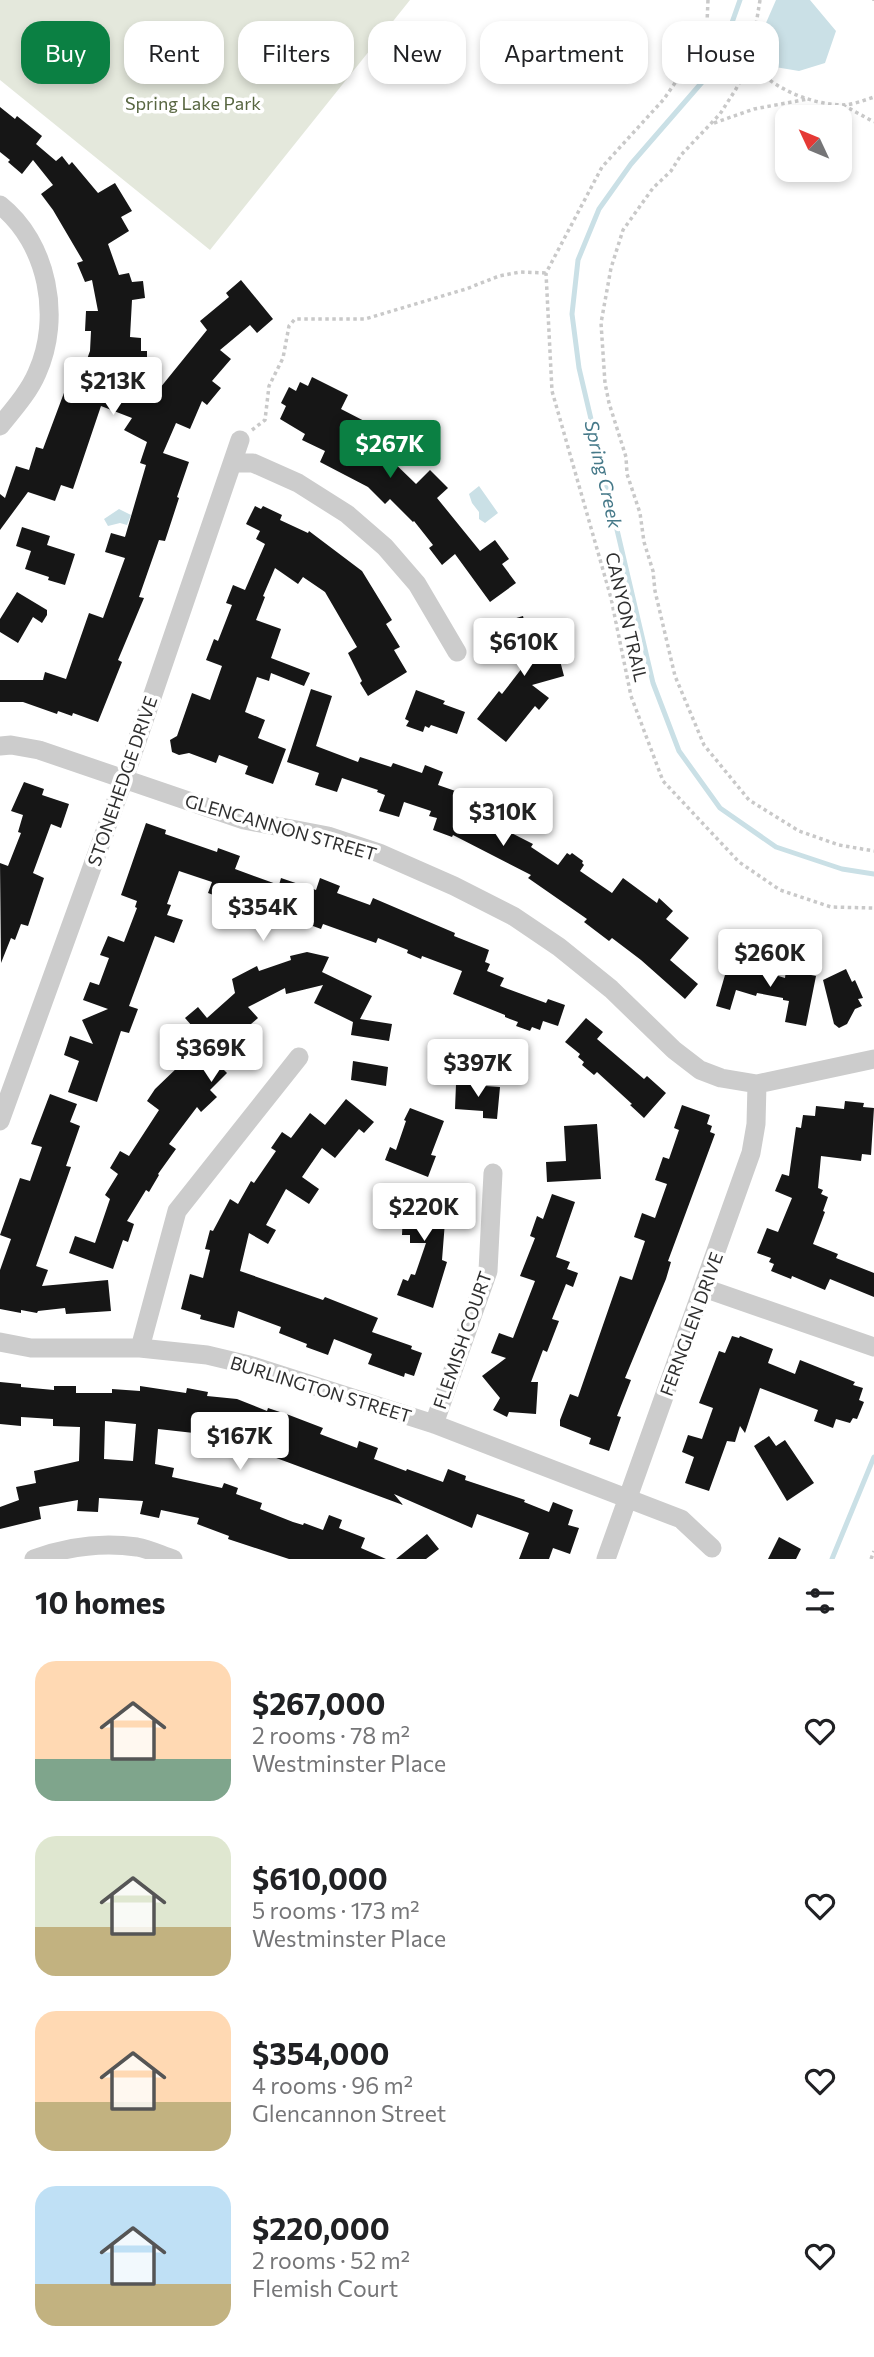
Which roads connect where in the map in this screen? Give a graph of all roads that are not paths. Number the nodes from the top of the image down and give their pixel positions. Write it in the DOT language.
graph roads {
  1 [pos="0,205"];
  2 [pos="0,426"];
  3 [pos="240,440"];
  4 [pos="232,463"];
  5 [pos="457,652"];
  6 [pos="0,746"];
  7 [pos="124,779"];
  8 [pos="299,1057"];
  9 [pos="874,1059"];
  10 [pos="757,1084"];
  11 [pos="0,1121"];
  12 [pos="493,1173"];
  13 [pos="704,1288"];
  14 [pos="0,1342"];
  15 [pos="874,1347"];
  16 [pos="139,1348"];
  17 [pos="433,1423"];
  18 [pos="628,1499"];
  19 [pos="712,1548"];
  20 [pos="34,1559"];
  21 [pos="173,1559"];
  22 [pos="606,1559"];
  1 -- 2 [label="street"];
  3 -- 4 [label="street, STONEHEDGE DRIVE"];
  4 -- 5 [label="street"];
  4 -- 7 [label="street, STONEHEDGE DRIVE"];
  6 -- 7 [label="street, GLENCANNON STREET"];
  7 -- 10 [label="street, GLENCANNON STREET"];
  7 -- 11 [label="street, STONEHEDGE DRIVE"];
  8 -- 16 [label="street"];
  9 -- 10 [label="street, GLENCANNON STREET"];
  10 -- 13 [label="street, FERNGLEN DRIVE"];
  12 -- 17 [label="street, FLEMISH COURT"];
  13 -- 15 [label="street"];
  13 -- 18 [label="street, FERNGLEN DRIVE"];
  14 -- 16 [label="street, BURLINGTON STREET"];
  16 -- 17 [label="street, BURLINGTON STREET"];
  17 -- 18 [label="street, BURLINGTON STREET"];
  18 -- 19 [label="street, BURLINGTON STREET"];
  18 -- 22 [label="street, FERNGLEN DRIVE"];
  20 -- 21 [label="street"];
}
